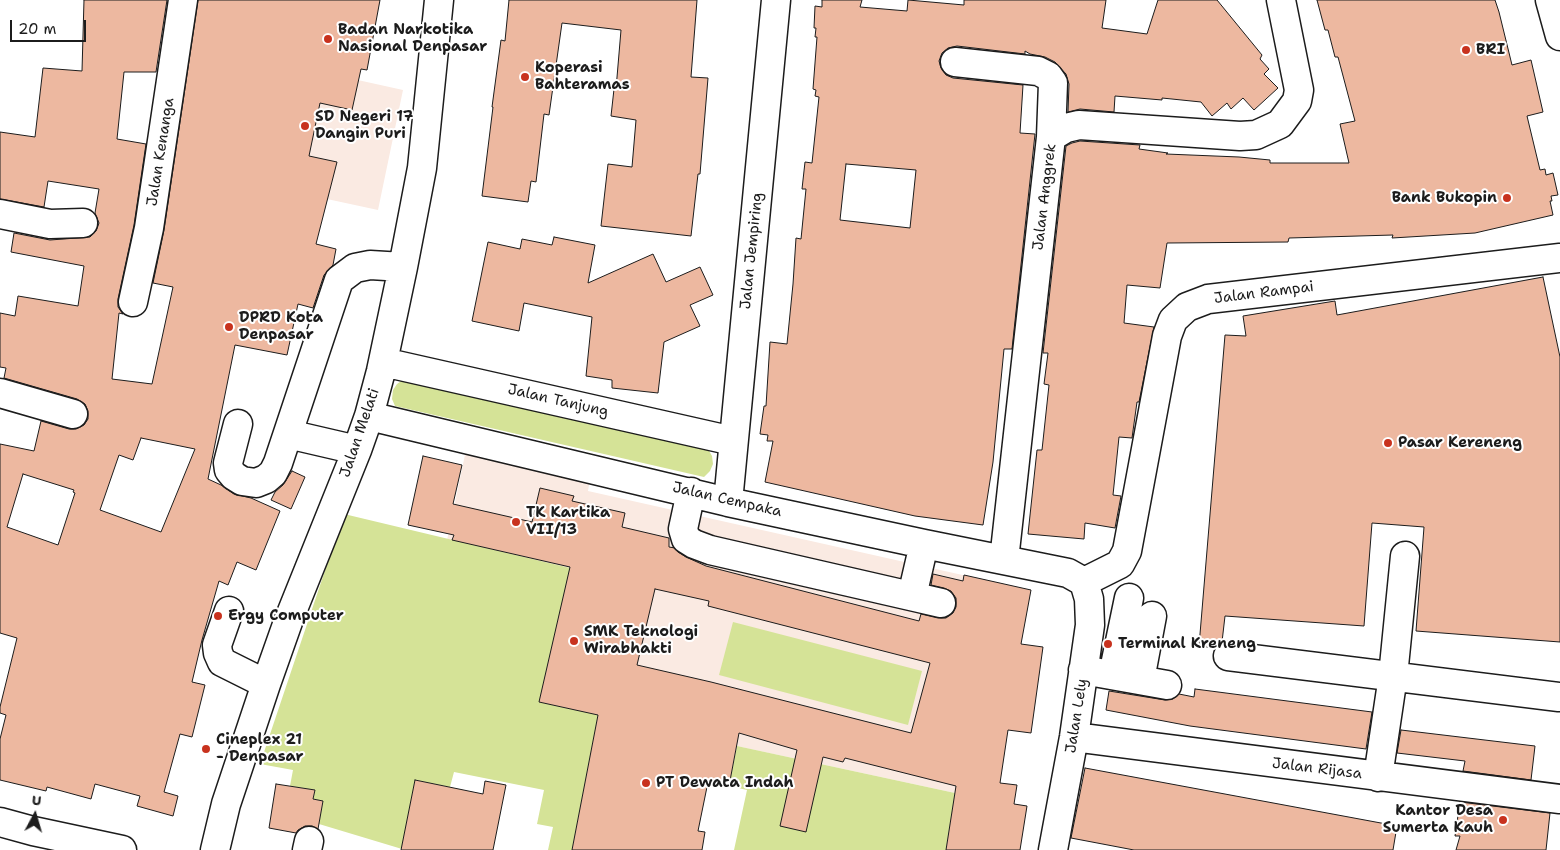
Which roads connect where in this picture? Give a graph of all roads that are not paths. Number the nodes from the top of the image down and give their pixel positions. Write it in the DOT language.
graph roads {
  1 [pos="183,0"];
  2 [pos="440,0"];
  3 [pos="776,0"];
  4 [pos="1281,0"];
  5 [pos="1550,0"];
  6 [pos="1560,36"];
  7 [pos="955,62"];
  8 [pos="1051,136"];
  9 [pos="0,214"];
  10 [pos="83,223"];
  11 [pos="1560,258"];
  12 [pos="403,267"];
  13 [pos="133,302"];
  14 [pos="383,362"];
  15 [pos="0,393"];
  16 [pos="74,414"];
  17 [pos="369,416"];
  18 [pos="238,424"];
  19 [pos="288,434"];
  20 [pos="733,441"];
  21 [pos="357,450"];
  22 [pos="691,492"];
  23 [pos="728,502"];
  24 [pos="924,544"];
  25 [pos="1405,556"];
  26 [pos="1004,560"];
  27 [pos="1084,582"];
  28 [pos="912,596"];
  29 [pos="1129,598"];
  30 [pos="941,602"];
  31 [pos="229,610"];
  32 [pos="1158,619"];
  33 [pos="1228,656"];
  34 [pos="1084,670"];
  35 [pos="1113,675"];
  36 [pos="1393,676"];
  37 [pos="266,684"];
  38 [pos="1559,697"];
  39 [pos="1074,737"];
  40 [pos="1378,777"];
  41 [pos="1560,799"];
  42 [pos="0,822"];
  43 [pos="122,850"];
  44 [pos="215,850"];
  45 [pos="1053,850"];
  1 -- 13 [label="street, Jalan Kenanga"];
  2 -- 12 [label="street, Jalan Melati"];
  3 -- 20 [label="street, Jalan Jempiring"];
  4 -- 8 [label="street, Jalan Anggrek"];
  5 -- 6 [label="street"];
  7 -- 8 [label="street"];
  8 -- 26 [label="street, Jalan Anggrek"];
  9 -- 10 [label="street"];
  11 -- 27 [label="street, Jalan Rampai"];
  12 -- 14 [label="street, Jalan Melati"];
  12 -- 19 [label="street"];
  14 -- 17 [label="street, Jalan Melati"];
  14 -- 20 [label="street, Jalan Tanjung"];
  15 -- 16 [label="street"];
  17 -- 21 [label="street, Jalan Melati"];
  17 -- 22 [label="street, Jalan Cempaka"];
  18 -- 19 [label="street"];
  19 -- 21 [label="street"];
  20 -- 23 [label="street, Jalan Jempiring"];
  21 -- 37 [label="street, Jalan Melati"];
  22 -- 23 [label="street, Jalan Cempaka"];
  22 -- 28 [label="street"];
  23 -- 24 [label="street, Jalan Cempaka"];
  24 -- 26 [label="street, Jalan Cempaka"];
  24 -- 28 [label="street"];
  25 -- 36 [label="street"];
  26 -- 27 [label="street, Jalan Cempaka"];
  27 -- 34 [label="street, Jalan Lely"];
  28 -- 30 [label="street"];
  29 -- 35 [label="street"];
  31 -- 37 [label="street"];
  32 -- 35 [label="street"];
  33 -- 36 [label="street"];
  34 -- 35 [label="street"];
  34 -- 39 [label="street, Jalan Lely"];
  36 -- 38 [label="street"];
  36 -- 40 [label="street"];
  37 -- 44 [label="street, Jalan Melati"];
  39 -- 40 [label="street, Jalan Rijasa"];
  39 -- 45 [label="street, Jalan Lely"];
  40 -- 41 [label="street, Jalan Rijasa"];
  42 -- 43 [label="street"];
}
